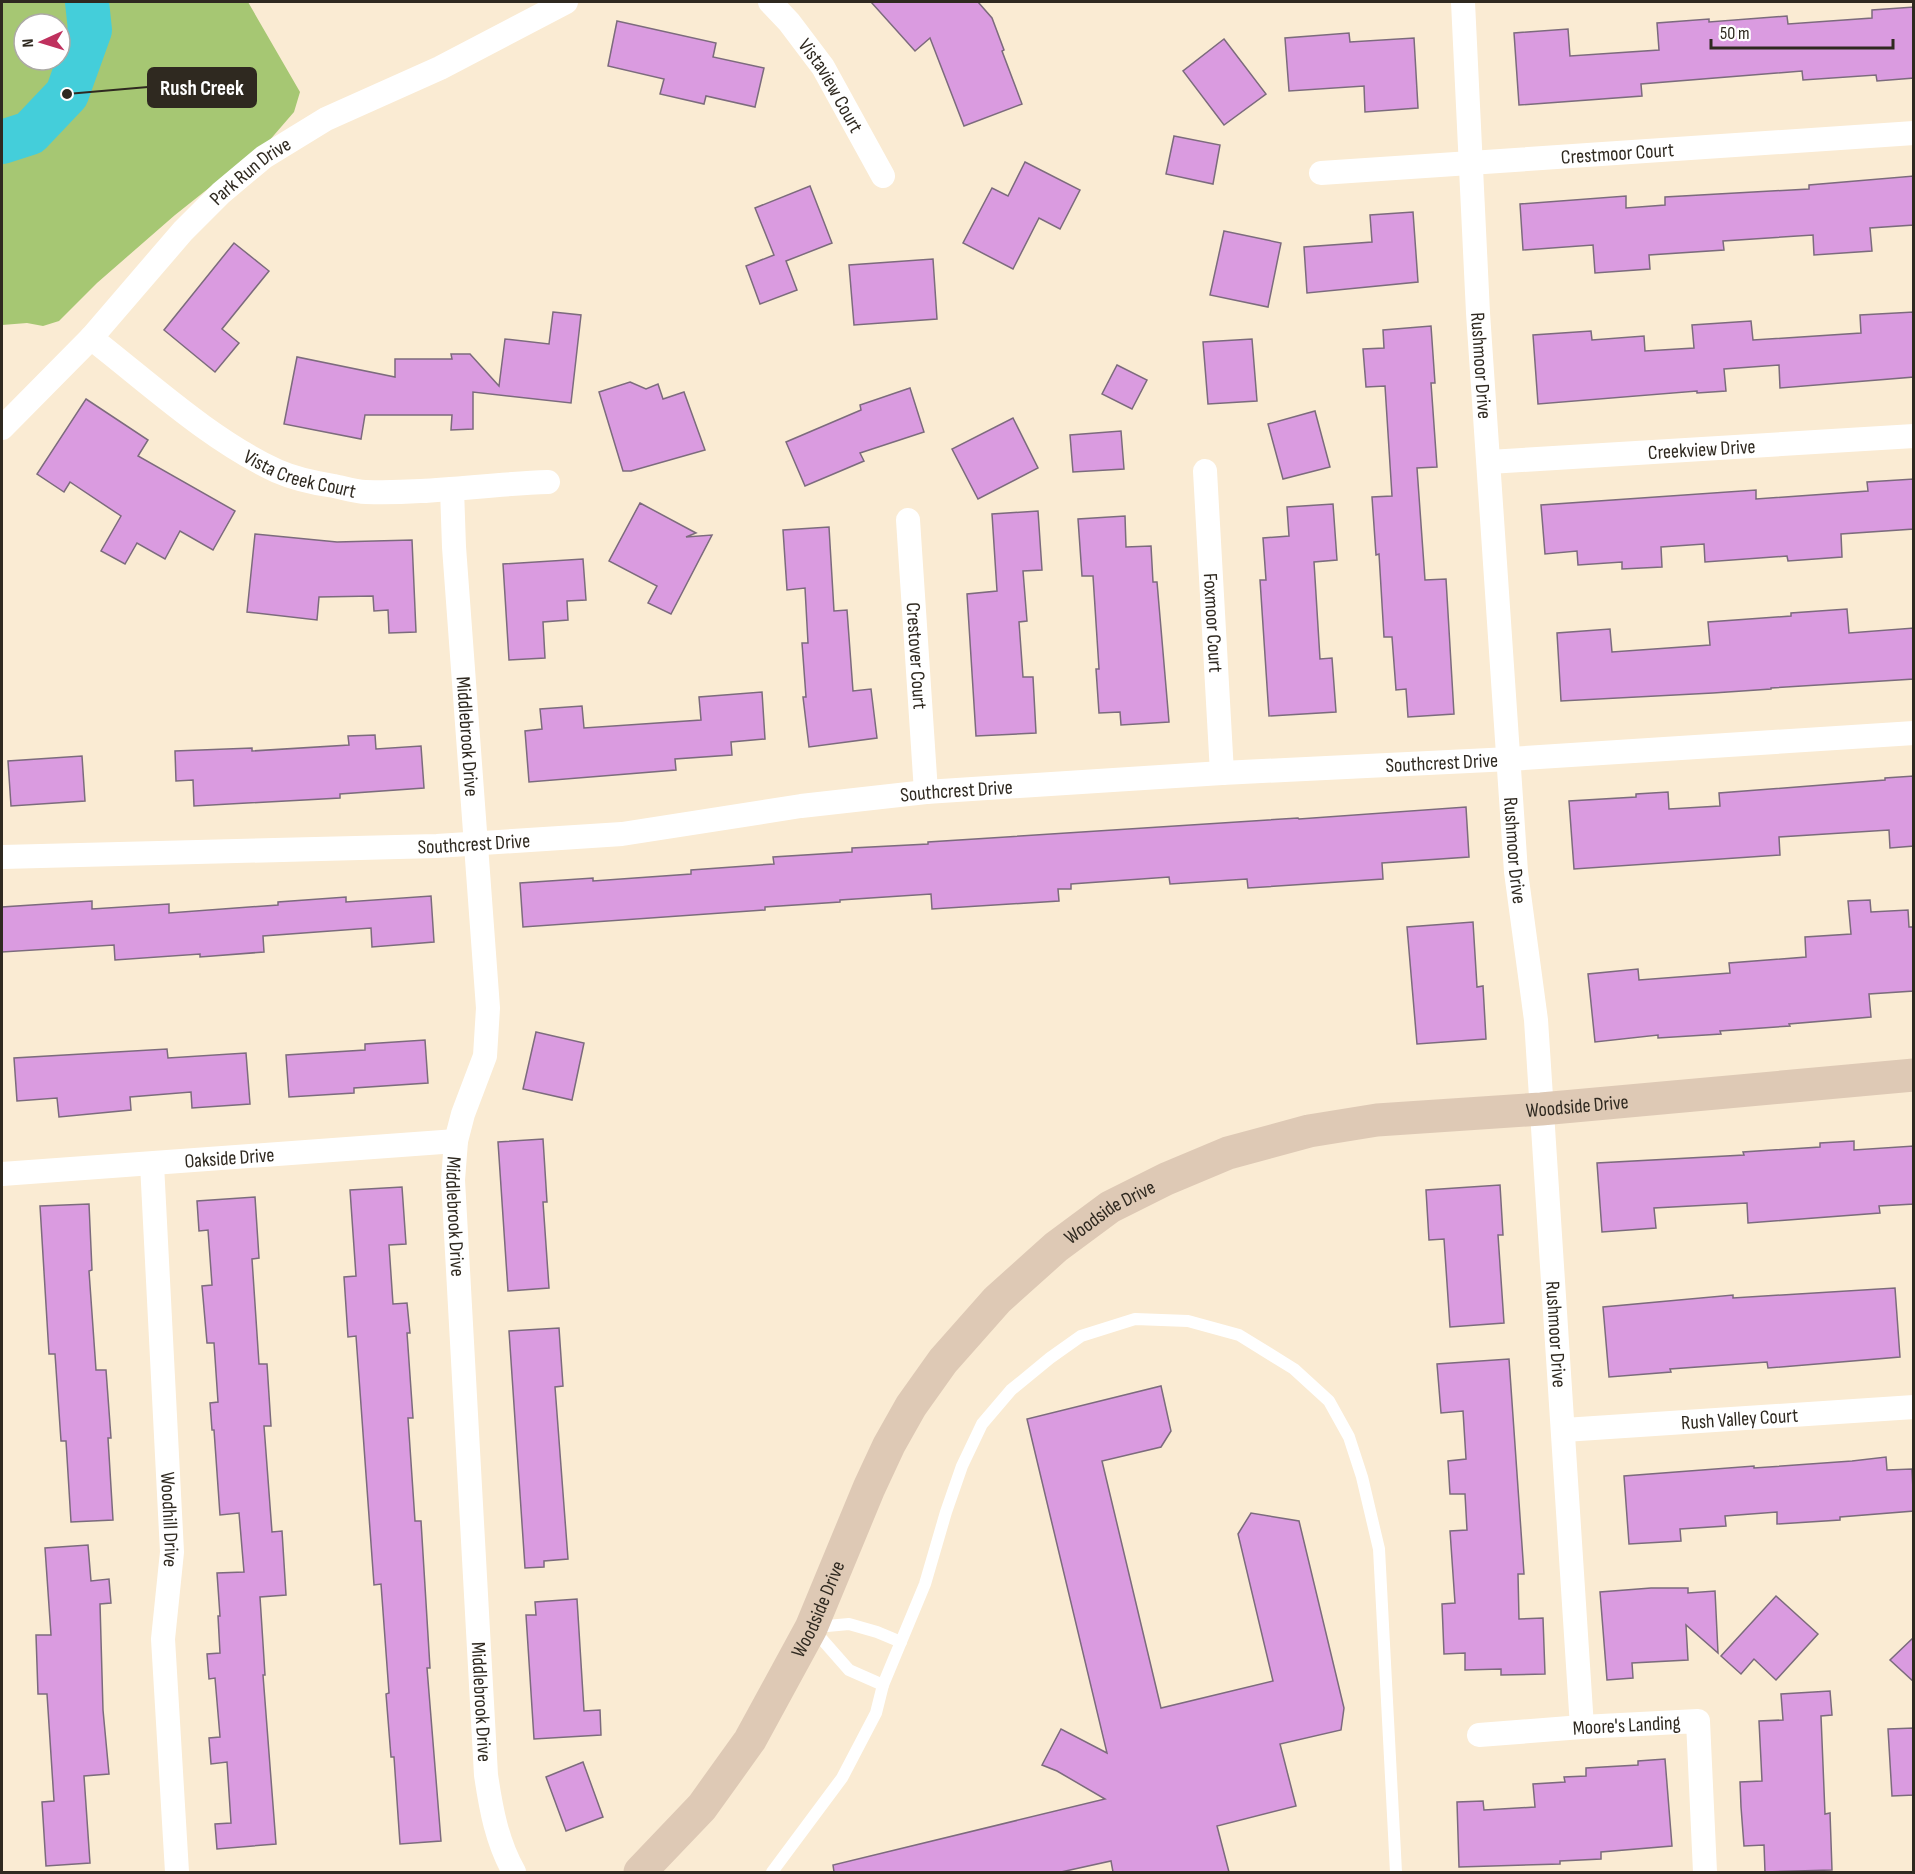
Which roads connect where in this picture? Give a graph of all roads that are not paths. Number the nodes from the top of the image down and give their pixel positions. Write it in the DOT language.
graph roads {
  1 [pos="566,2"];
  2 [pos="770,2"];
  3 [pos="1463,2"];
  4 [pos="1914,133"];
  5 [pos="1472,164"];
  6 [pos="1321,173"];
  7 [pos="883,176"];
  8 [pos="91,338"];
  9 [pos="2,428"];
  10 [pos="1914,436"];
  11 [pos="1489,462"];
  12 [pos="1205,471"];
  13 [pos="549,482"];
  14 [pos="452,489"];
  15 [pos="908,520"];
  16 [pos="1914,733"];
  17 [pos="1510,759"];
  18 [pos="1222,773"];
  19 [pos="926,792"];
  20 [pos="476,843"];
  21 [pos="2,857"];
  22 [pos="1914,1075"];
  23 [pos="1541,1109"];
  24 [pos="456,1142"];
  25 [pos="152,1164"];
  26 [pos="2,1174"];
  27 [pos="1914,1407"];
  28 [pos="1564,1430"];
  29 [pos="811,1628"];
  30 [pos="901,1642"];
  31 [pos="883,1685"];
  32 [pos="1582,1727"];
  33 [pos="1479,1735"];
  34 [pos="177,1872"];
  35 [pos="514,1872"];
  36 [pos="640,1872"];
  37 [pos="772,1872"];
  38 [pos="1396,1872"];
  39 [pos="1705,1872"];
  1 -- 8 [label="street, Park Run Drive"];
  2 -- 7 [label="street, Vistaview Court"];
  3 -- 5 [label="street, Rushmoor Drive"];
  4 -- 5 [label="street, Crestmoor Court"];
  5 -- 6 [label="street, Crestmoor Court"];
  5 -- 11 [label="street, Rushmoor Drive"];
  8 -- 9 [label="street, Park Run Drive"];
  8 -- 14 [label="street, Vista Creek Court"];
  10 -- 11 [label="street, Creekview Drive"];
  11 -- 17 [label="street, Rushmoor Drive"];
  12 -- 18 [label="street, Foxmoor Court"];
  13 -- 14 [label="street, Vista Creek Court"];
  14 -- 20 [label="street, Middlebrook Drive"];
  15 -- 19 [label="street, Crestover Court"];
  16 -- 17 [label="street, Southcrest Drive"];
  17 -- 18 [label="street, Southcrest Drive"];
  17 -- 23 [label="street, Rushmoor Drive"];
  18 -- 19 [label="street, Southcrest Drive"];
  19 -- 20 [label="street, Southcrest Drive"];
  20 -- 21 [label="street, Southcrest Drive"];
  20 -- 24 [label="street, Middlebrook Drive"];
  22 -- 23 [label="street, Woodside Drive"];
  23 -- 28 [label="street, Rushmoor Drive"];
  23 -- 29 [label="street, Woodside Drive"];
  24 -- 25 [label="street, Oakside Drive"];
  24 -- 35 [label="street, Middlebrook Drive"];
  25 -- 26 [label="street, Oakside Drive"];
  25 -- 34 [label="street, Woodhill Drive"];
  27 -- 28 [label="street, Rush Valley Court"];
  28 -- 32 [label="street, Rushmoor Drive"];
  29 -- 30 [label="lane"];
  29 -- 31 [label="lane"];
  29 -- 36 [label="street, Woodside Drive"];
  30 -- 31 [label="lane"];
  30 -- 38 [label="lane"];
  31 -- 37 [label="lane"];
  32 -- 33 [label="street, Moore's Landing"];
  32 -- 39 [label="street, Moore's Landing"];
}
